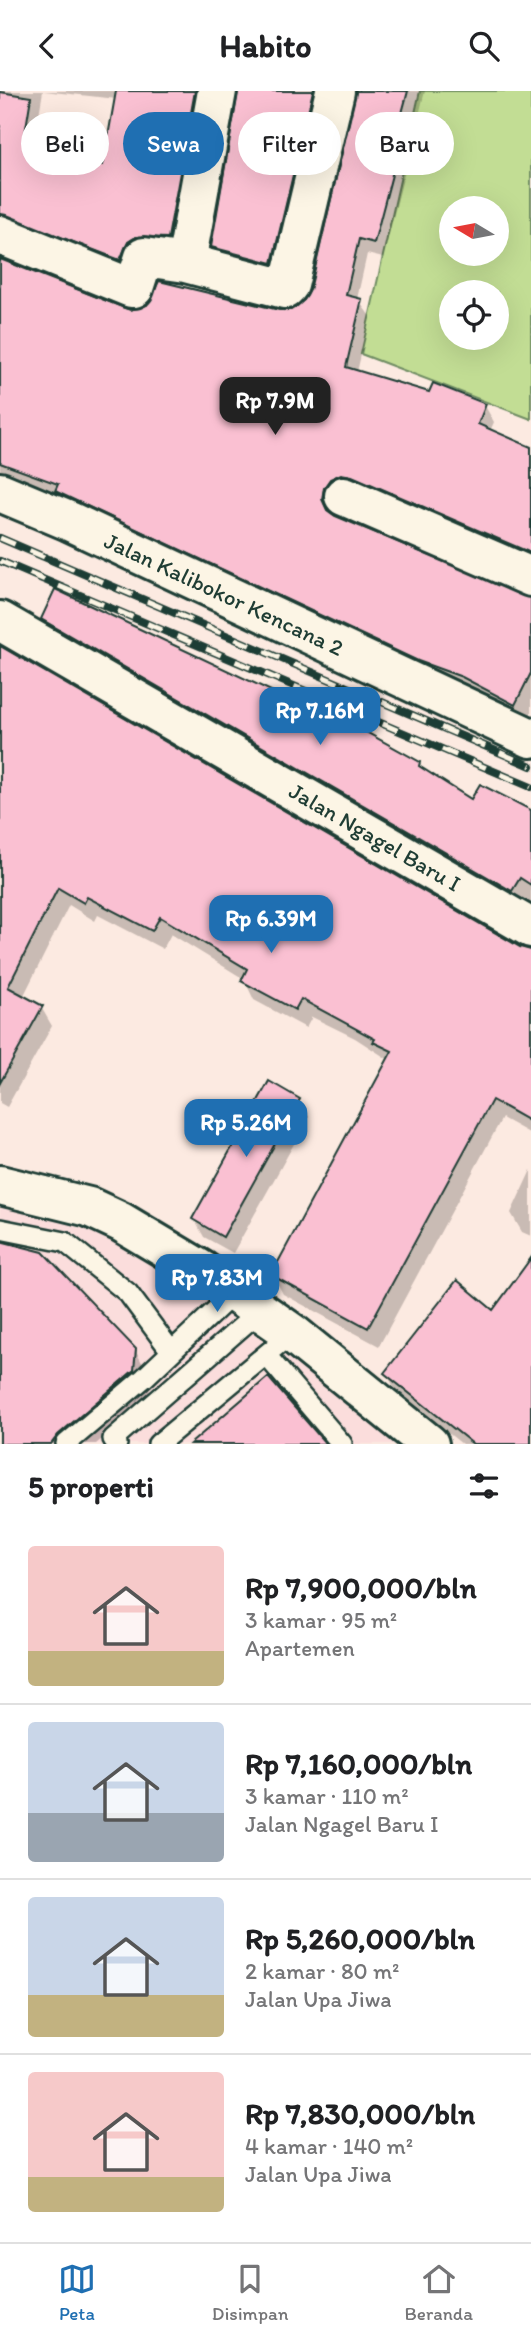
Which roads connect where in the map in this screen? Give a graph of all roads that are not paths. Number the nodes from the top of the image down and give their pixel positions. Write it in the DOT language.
graph roads {
  1 [pos="217,91"];
  2 [pos="335,91"];
  3 [pos="0,235"];
  4 [pos="186,263"];
  5 [pos="0,492"];
  6 [pos="344,496"];
  7 [pos="531,577"];
  8 [pos="0,621"];
  9 [pos="531,738"];
  10 [pos="531,928"];
  11 [pos="0,1185"];
  12 [pos="0,1229"];
  13 [pos="249,1301"];
  14 [pos="279,1344"];
  15 [pos="171,1351"];
  16 [pos="66,1444"];
  17 [pos="117,1444"];
  18 [pos="158,1444"];
  19 [pos="342,1444"];
  20 [pos="429,1444"];
  1 -- 4 [label="street"];
  2 -- 4 [label="street"];
  3 -- 4 [label="street"];
  5 -- 9 [label="street, Jalan Kalibokor Kencana 2"];
  6 -- 7 [label="street"];
  8 -- 10 [label="street, Jalan Ngagel Baru I"];
  11 -- 13 [label="street"];
  12 -- 15 [label="lane"];
  13 -- 14 [label="street"];
  13 -- 15 [label="lane"];
  13 -- 17 [label="lane"];
  14 -- 18 [label="lane"];
  14 -- 19 [label="lane"];
  14 -- 20 [label="street"];
  15 -- 16 [label="lane"];
}
